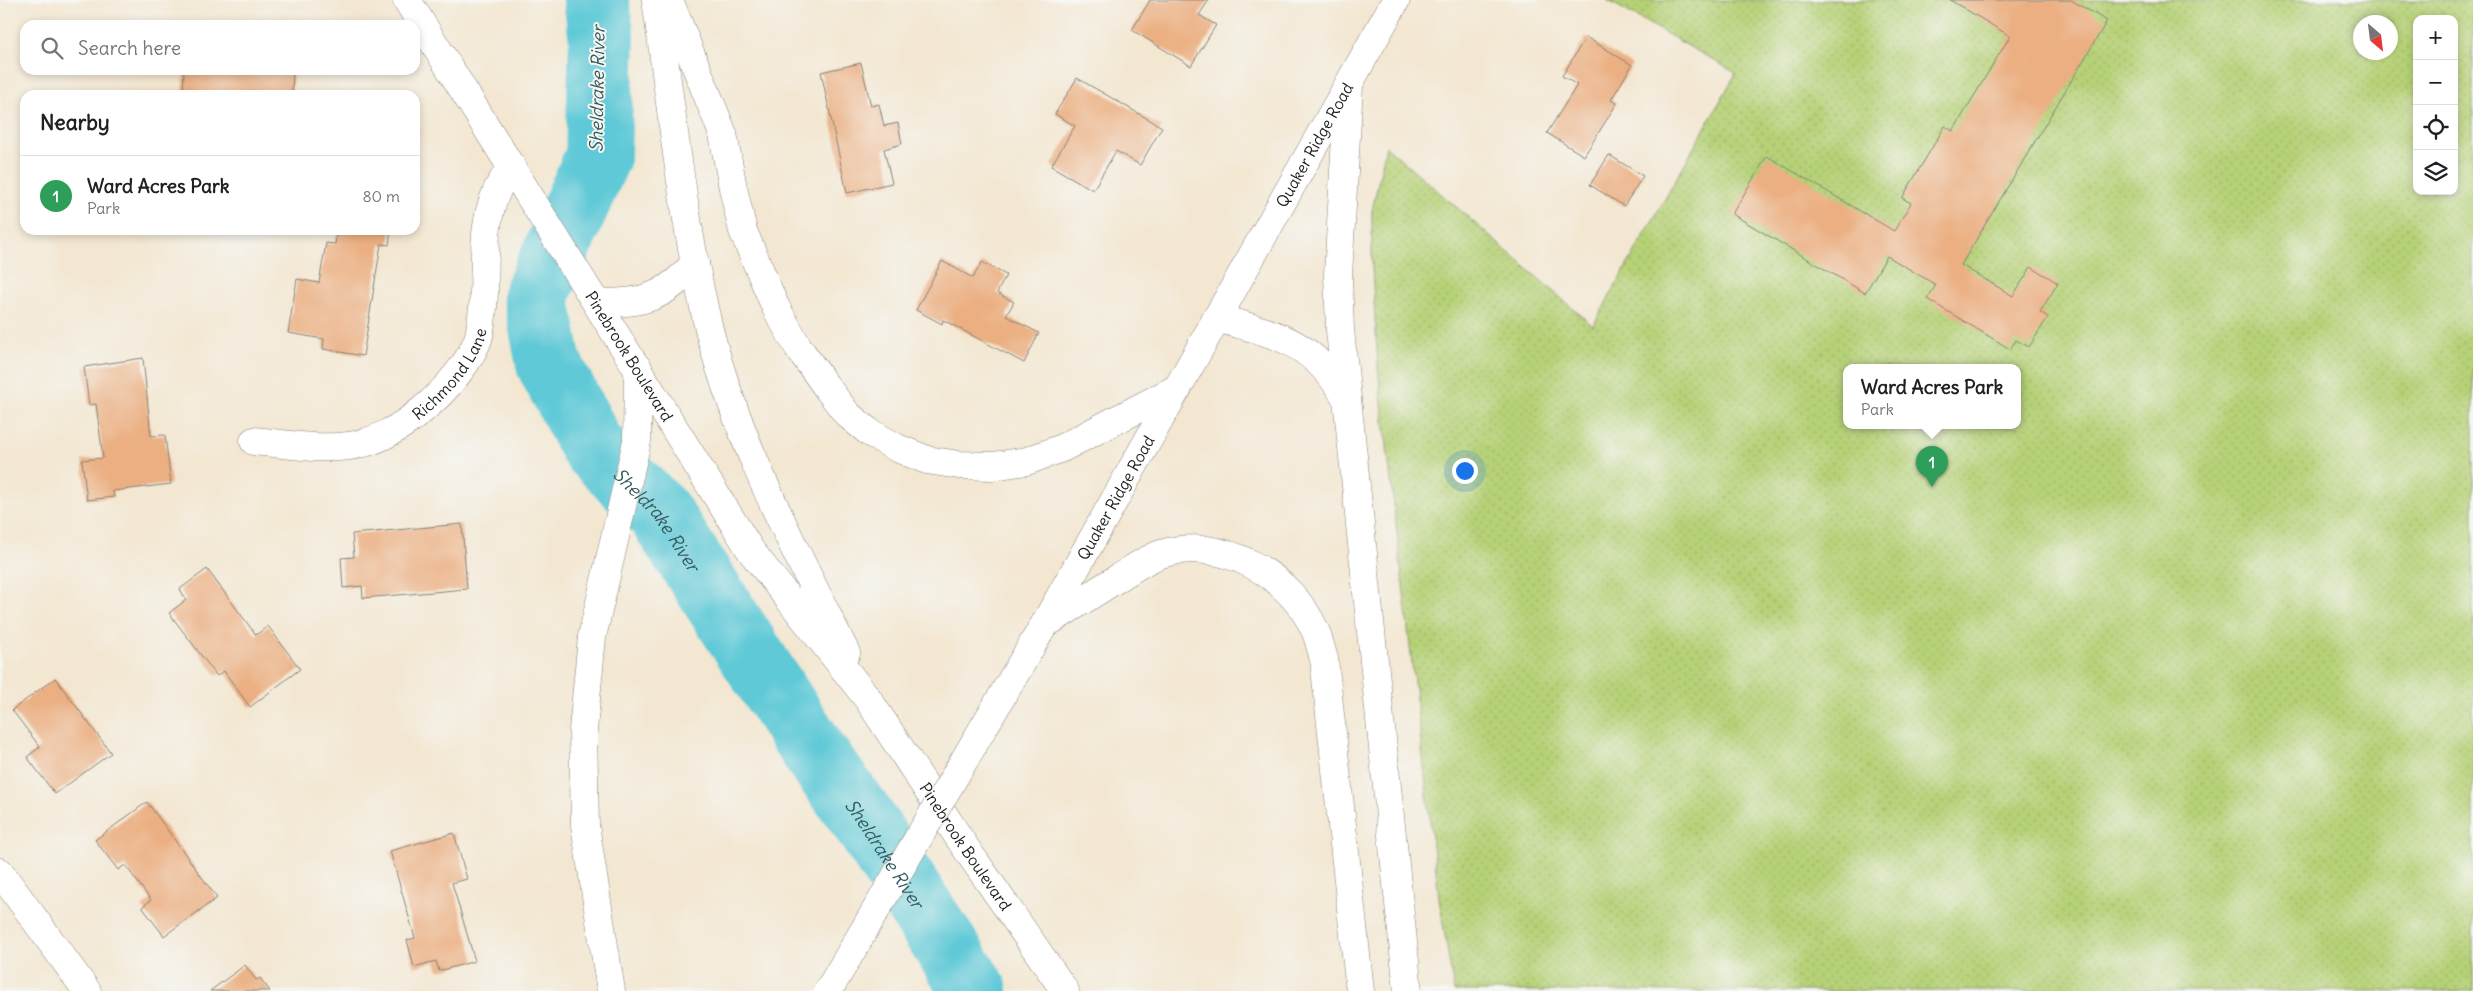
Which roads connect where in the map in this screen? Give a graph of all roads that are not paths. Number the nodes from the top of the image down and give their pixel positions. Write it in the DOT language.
graph roads {
  1 [pos="407,0"];
  2 [pos="656,0"];
  3 [pos="669,0"];
  4 [pos="1396,0"];
  5 [pos="420,20"];
  6 [pos="420,21"];
  7 [pos="1349,85"];
  8 [pos="512,167"];
  9 [pos="695,263"];
  10 [pos="598,304"];
  11 [pos="1216,318"];
  12 [pos="638,367"];
  13 [pos="1178,388"];
  14 [pos="1347,399"];
  15 [pos="254,441"];
  16 [pos="1044,625"];
  17 [pos="868,699"];
  18 [pos="0,872"];
  19 [pos="1036,951"];
  20 [pos="87,991"];
  21 [pos="611,991"];
  22 [pos="828,991"];
  23 [pos="1052,991"];
  24 [pos="1065,991"];
  25 [pos="1087,991"];
  26 [pos="1360,991"];
  27 [pos="1408,991"];
  1 -- 5 [label="street, Pinebrook Boulevard"];
  2 -- 9 [label="street, Pinebrook Boulevard"];
  3 -- 13 [label="street"];
  4 -- 7 [label="street, Quaker Ridge Road"];
  6 -- 8 [label="street, Pinebrook Boulevard"];
  7 -- 11 [label="street, Quaker Ridge Road"];
  7 -- 14 [label="street"];
  8 -- 10 [label="street, Pinebrook Boulevard"];
  8 -- 15 [label="street, Richmond Lane"];
  9 -- 10 [label="street"];
  9 -- 17 [label="street, Pinebrook Boulevard"];
  10 -- 12 [label="street, Pinebrook Boulevard"];
  11 -- 13 [label="street, Quaker Ridge Road"];
  11 -- 14 [label="street"];
  12 -- 17 [label="street, Pinebrook Boulevard"];
  12 -- 21 [label="street"];
  13 -- 16 [label="street, Quaker Ridge Road"];
  14 -- 27 [label="street"];
  16 -- 22 [label="street, Quaker Ridge Road, bridge"];
  16 -- 26 [label="street"];
  17 -- 19 [label="street, Pinebrook Boulevard"];
  18 -- 20 [label="street"];
  19 -- 23 [label="street"];
  19 -- 24 [label="street, Pinebrook Boulevard"];
  19 -- 25 [label="street"];
}
